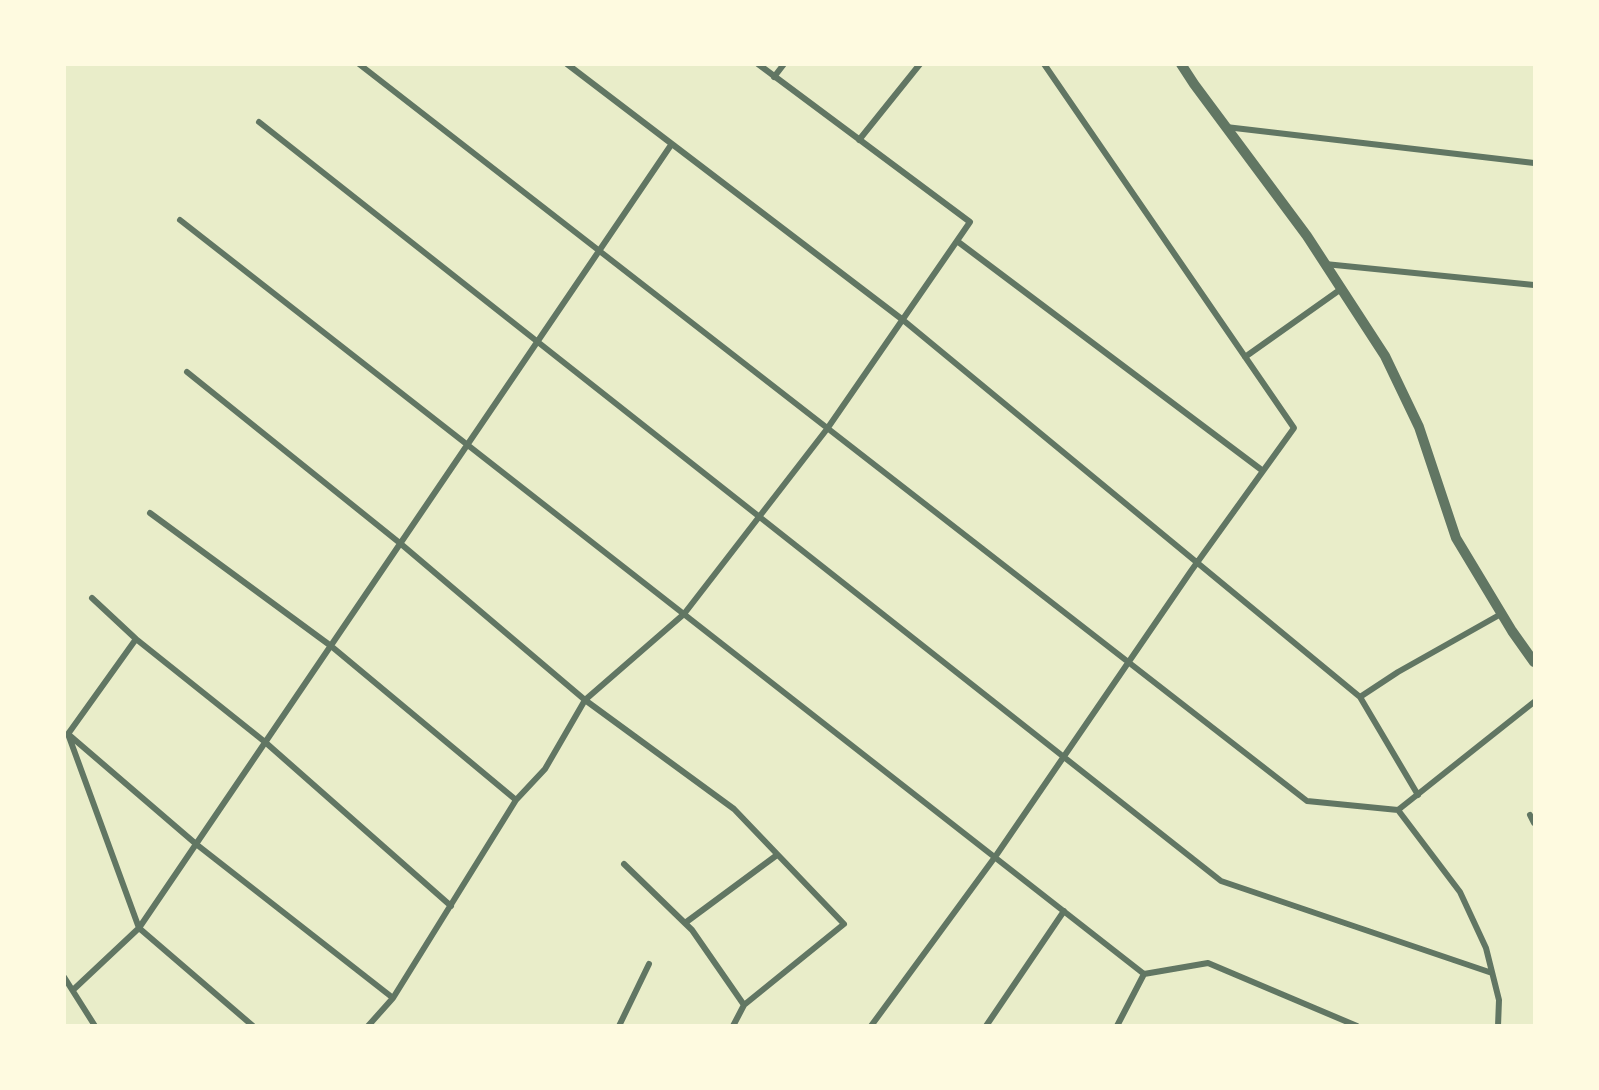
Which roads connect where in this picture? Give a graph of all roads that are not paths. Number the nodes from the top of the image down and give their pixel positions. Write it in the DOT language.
graph roads {
  1 [pos="358,64"];
  2 [pos="567,64"];
  3 [pos="758,64"];
  4 [pos="783,64"];
  5 [pos="920,64"];
  6 [pos="1044,64"];
  7 [pos="1181,64"];
  8 [pos="774,77"];
  9 [pos="259,122"];
  10 [pos="1226,127"];
  11 [pos="859,140"];
  12 [pos="671,144"];
  13 [pos="1534,163"];
  14 [pos="180,220"];
  15 [pos="957,242"];
  16 [pos="599,251"];
  17 [pos="1325,264"];
  18 [pos="1534,285"];
  19 [pos="1341,289"];
  20 [pos="903,320"];
  21 [pos="538,342"];
  22 [pos="1245,357"];
  23 [pos="187,372"];
  24 [pos="827,429"];
  25 [pos="468,445"];
  26 [pos="1263,471"];
  27 [pos="150,513"];
  28 [pos="759,517"];
  29 [pos="401,544"];
  30 [pos="1197,564"];
  31 [pos="92,598"];
  32 [pos="684,614"];
  33 [pos="1501,614"];
  34 [pos="136,639"];
  35 [pos="331,646"];
  36 [pos="1534,662"];
  37 [pos="1128,663"];
  38 [pos="1360,697"];
  39 [pos="585,700"];
  40 [pos="1534,702"];
  41 [pos="68,734"];
  42 [pos="265,742"];
  43 [pos="1064,757"];
  44 [pos="1418,795"];
  45 [pos="516,800"];
  46 [pos="1398,810"];
  47 [pos="1530,815"];
  48 [pos="1534,823"];
  49 [pos="196,844"];
  50 [pos="777,855"];
  51 [pos="995,857"];
  52 [pos="624,864"];
  53 [pos="451,906"];
  54 [pos="1064,911"];
  55 [pos="685,923"];
  56 [pos="139,928"];
  57 [pos="649,964"];
  58 [pos="1492,973"];
  59 [pos="1144,974"];
  60 [pos="64,977"];
  61 [pos="73,990"];
  62 [pos="393,998"];
  63 [pos="744,1005"];
  64 [pos="95,1026"];
  65 [pos="253,1026"];
  66 [pos="368,1026"];
  67 [pos="619,1026"];
  68 [pos="733,1026"];
  69 [pos="870,1026"];
  70 [pos="986,1026"];
  71 [pos="1117,1026"];
  72 [pos="1357,1026"];
  73 [pos="1498,1026"];
  1 -- 16 [label="street"];
  2 -- 12 [label="street"];
  3 -- 8 [label="street"];
  4 -- 8 [label="street"];
  5 -- 11 [label="street"];
  6 -- 22 [label="street"];
  7 -- 10 [label="street"];
  8 -- 11 [label="street"];
  9 -- 21 [label="street"];
  10 -- 13 [label="street"];
  10 -- 17 [label="street"];
  11 -- 15 [label="street"];
  12 -- 16 [label="street"];
  12 -- 20 [label="street"];
  14 -- 25 [label="street"];
  15 -- 20 [label="street"];
  15 -- 26 [label="street"];
  16 -- 21 [label="street"];
  16 -- 24 [label="street"];
  17 -- 18 [label="street"];
  17 -- 19 [label="street"];
  19 -- 22 [label="street"];
  19 -- 33 [label="street"];
  20 -- 24 [label="street"];
  20 -- 30 [label="street"];
  21 -- 25 [label="street"];
  21 -- 28 [label="street"];
  22 -- 26 [label="street"];
  23 -- 29 [label="street"];
  24 -- 28 [label="street"];
  24 -- 37 [label="street"];
  25 -- 29 [label="street"];
  25 -- 32 [label="street"];
  26 -- 30 [label="street"];
  27 -- 35 [label="street"];
  28 -- 32 [label="street"];
  28 -- 43 [label="street"];
  29 -- 35 [label="street"];
  29 -- 39 [label="street"];
  30 -- 37 [label="street"];
  30 -- 38 [label="street"];
  31 -- 34 [label="street"];
  32 -- 39 [label="street"];
  32 -- 51 [label="street"];
  33 -- 36 [label="street"];
  33 -- 38 [label="street"];
  34 -- 41 [label="street"];
  34 -- 42 [label="street"];
  35 -- 42 [label="street"];
  35 -- 45 [label="street"];
  37 -- 43 [label="street"];
  37 -- 46 [label="street"];
  38 -- 44 [label="street"];
  39 -- 45 [label="street"];
  39 -- 50 [label="street"];
  40 -- 44 [label="street"];
  41 -- 49 [label="street"];
  41 -- 56 [label="street"];
  42 -- 49 [label="street"];
  42 -- 53 [label="street"];
  43 -- 51 [label="street"];
  43 -- 58 [label="street"];
  44 -- 46 [label="street"];
  45 -- 53 [label="street"];
  46 -- 58 [label="street"];
  47 -- 48 [label="street"];
  49 -- 56 [label="street"];
  49 -- 62 [label="street"];
  50 -- 55 [label="street"];
  50 -- 63 [label="street"];
  51 -- 54 [label="street"];
  51 -- 69 [label="street"];
  52 -- 55 [label="street"];
  53 -- 62 [label="street"];
  54 -- 59 [label="street"];
  54 -- 70 [label="street"];
  55 -- 63 [label="street"];
  56 -- 61 [label="street"];
  56 -- 65 [label="street"];
  57 -- 67 [label="street"];
  58 -- 73 [label="street"];
  59 -- 71 [label="street"];
  59 -- 72 [label="street"];
  60 -- 61 [label="street"];
  61 -- 64 [label="street"];
  62 -- 66 [label="street"];
  63 -- 68 [label="street"];
}
